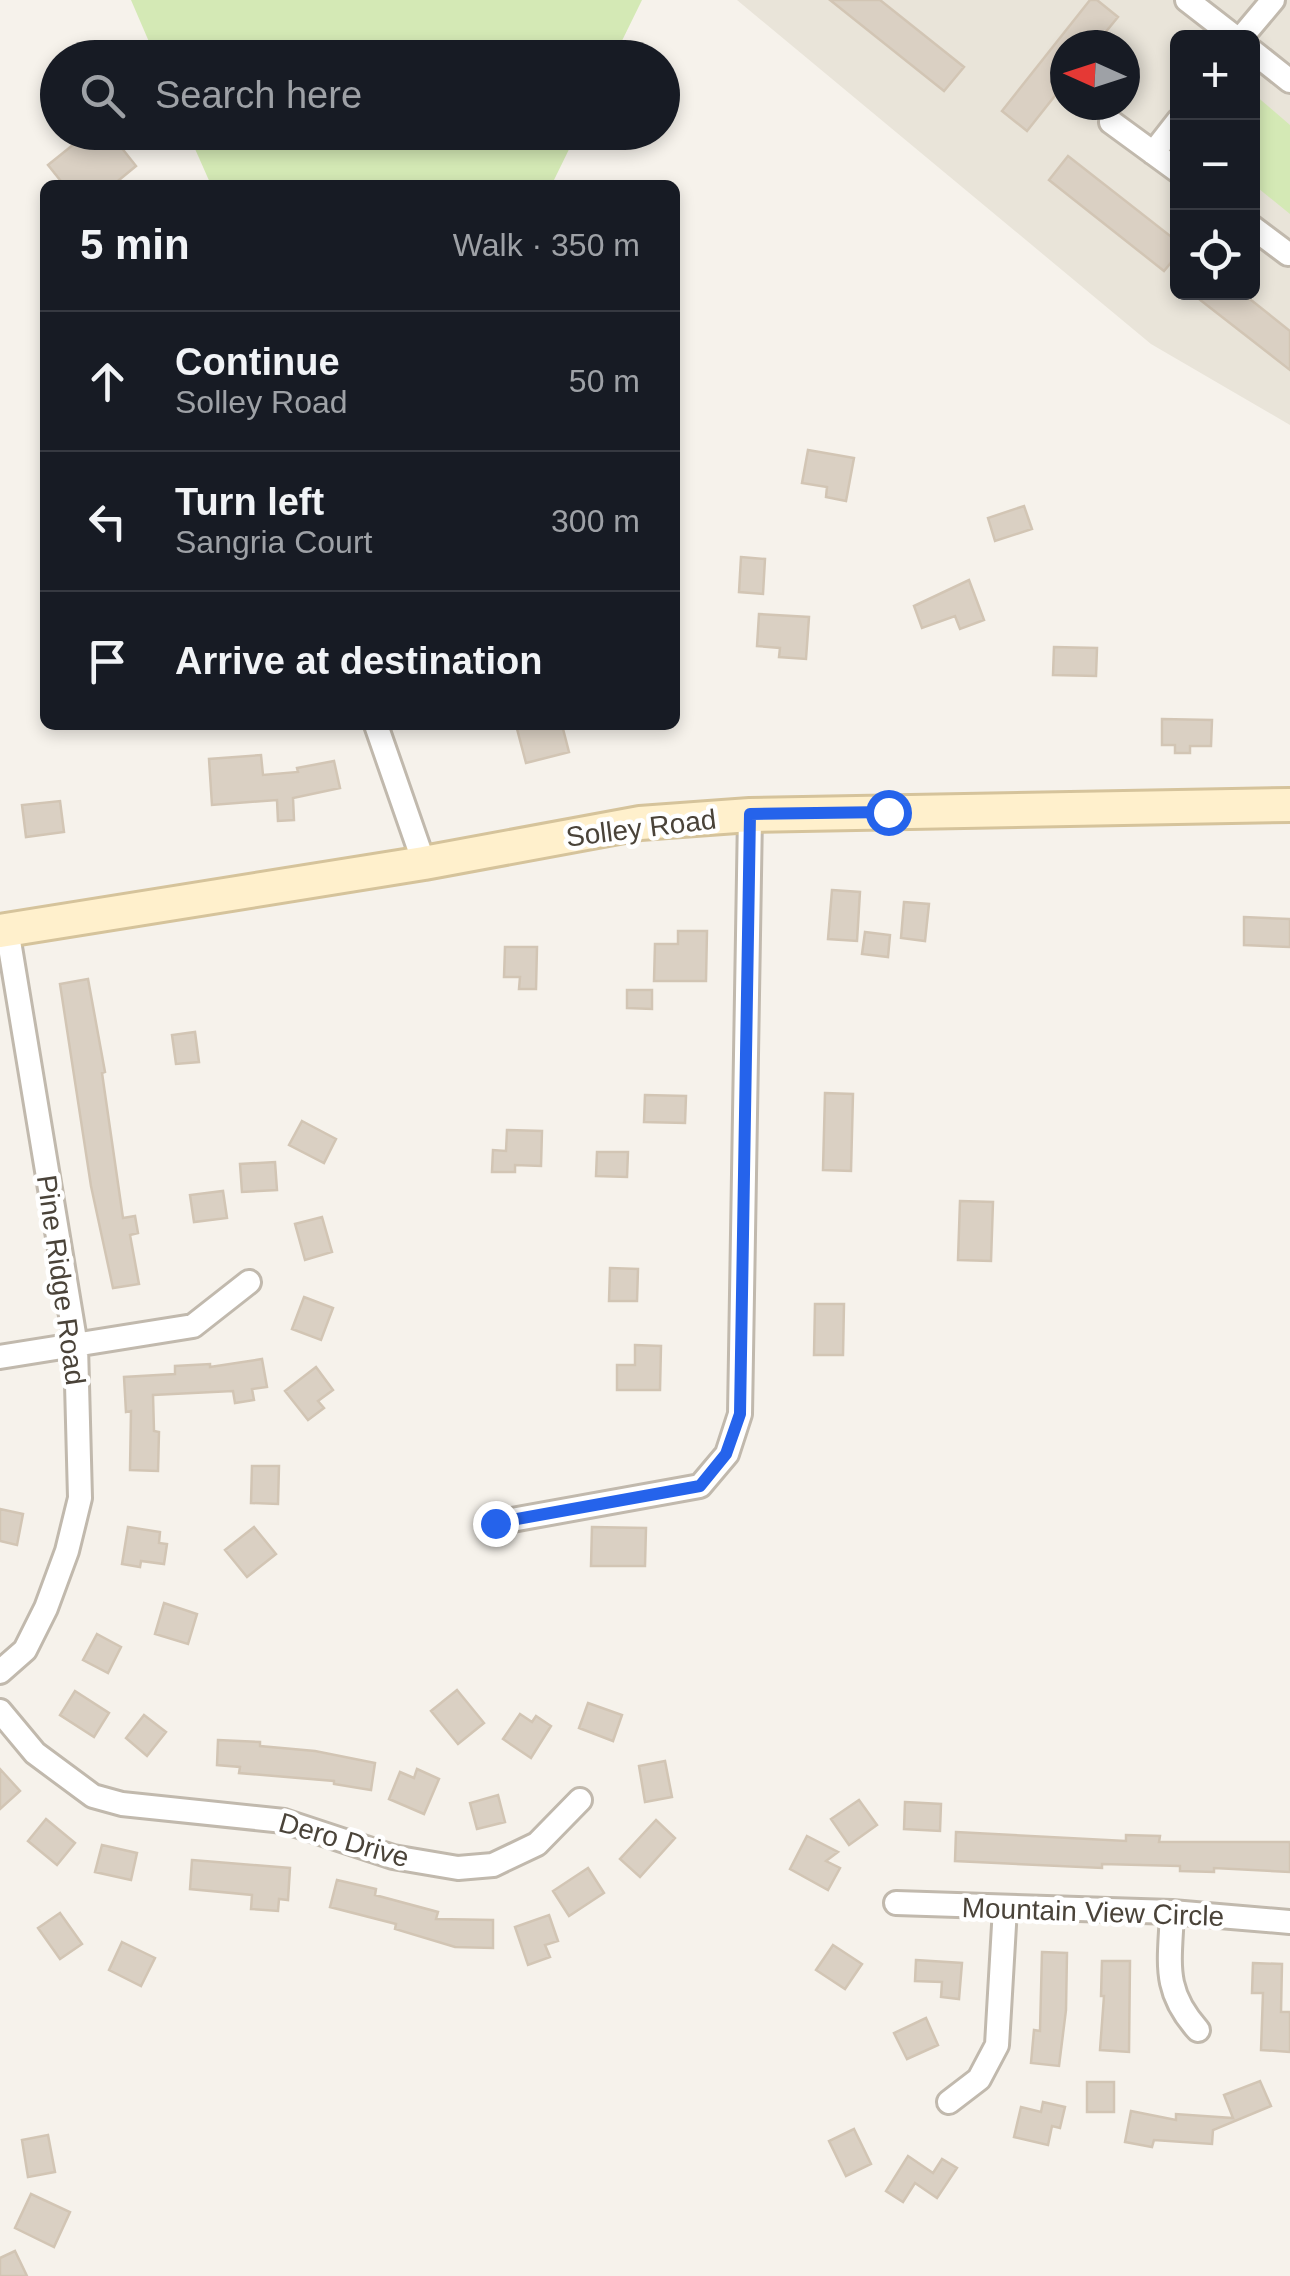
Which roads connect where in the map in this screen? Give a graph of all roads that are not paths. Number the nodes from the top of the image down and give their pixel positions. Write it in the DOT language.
graph roads {
  1 [pos="1187,0"];
  2 [pos="1273,0"];
  3 [pos="1228,30"];
  4 [pos="1246,30"];
  5 [pos="1260,57"];
  6 [pos="1290,81"];
  7 [pos="1112,122"];
  8 [pos="1170,131"];
  9 [pos="1153,153"];
  10 [pos="1170,165"];
  11 [pos="1260,233"];
  12 [pos="1288,254"];
  13 [pos="378,730"];
  14 [pos="1290,806"];
  15 [pos="750,814"];
  16 [pos="424,863"];
  17 [pos="4,930"];
  18 [pos="249,1282"];
  19 [pos="76,1346"];
  20 [pos="0,1357"];
  21 [pos="495,1523"];
  22 [pos="0,1672"];
  23 [pos="0,1711"];
  24 [pos="580,1800"];
  25 [pos="896,1903"];
  26 [pos="1005,1908"];
  27 [pos="1172,1912"];
  28 [pos="1290,1922"];
  29 [pos="1198,2030"];
  30 [pos="949,2102"];
  1 -- 3 [label="street"];
  2 -- 4 [label="street"];
  5 -- 6 [label="street"];
  7 -- 9 [label="street"];
  8 -- 9 [label="street"];
  9 -- 10 [label="street"];
  11 -- 12 [label="street"];
  13 -- 16 [label="street"];
  14 -- 15 [label="main road, Solley Road"];
  15 -- 16 [label="main road, Solley Road"];
  15 -- 21 [label="street"];
  16 -- 17 [label="main road, Solley Road"];
  17 -- 19 [label="street, Pine Ridge Road"];
  18 -- 19 [label="street"];
  19 -- 20 [label="street"];
  19 -- 22 [label="street, Pine Ridge Road"];
  23 -- 24 [label="street, Dero Drive"];
  25 -- 26 [label="street, Mountain View Circle"];
  26 -- 27 [label="street, Mountain View Circle"];
  26 -- 30 [label="street"];
  27 -- 28 [label="street, Mountain View Circle"];
  27 -- 29 [label="street"];
}
